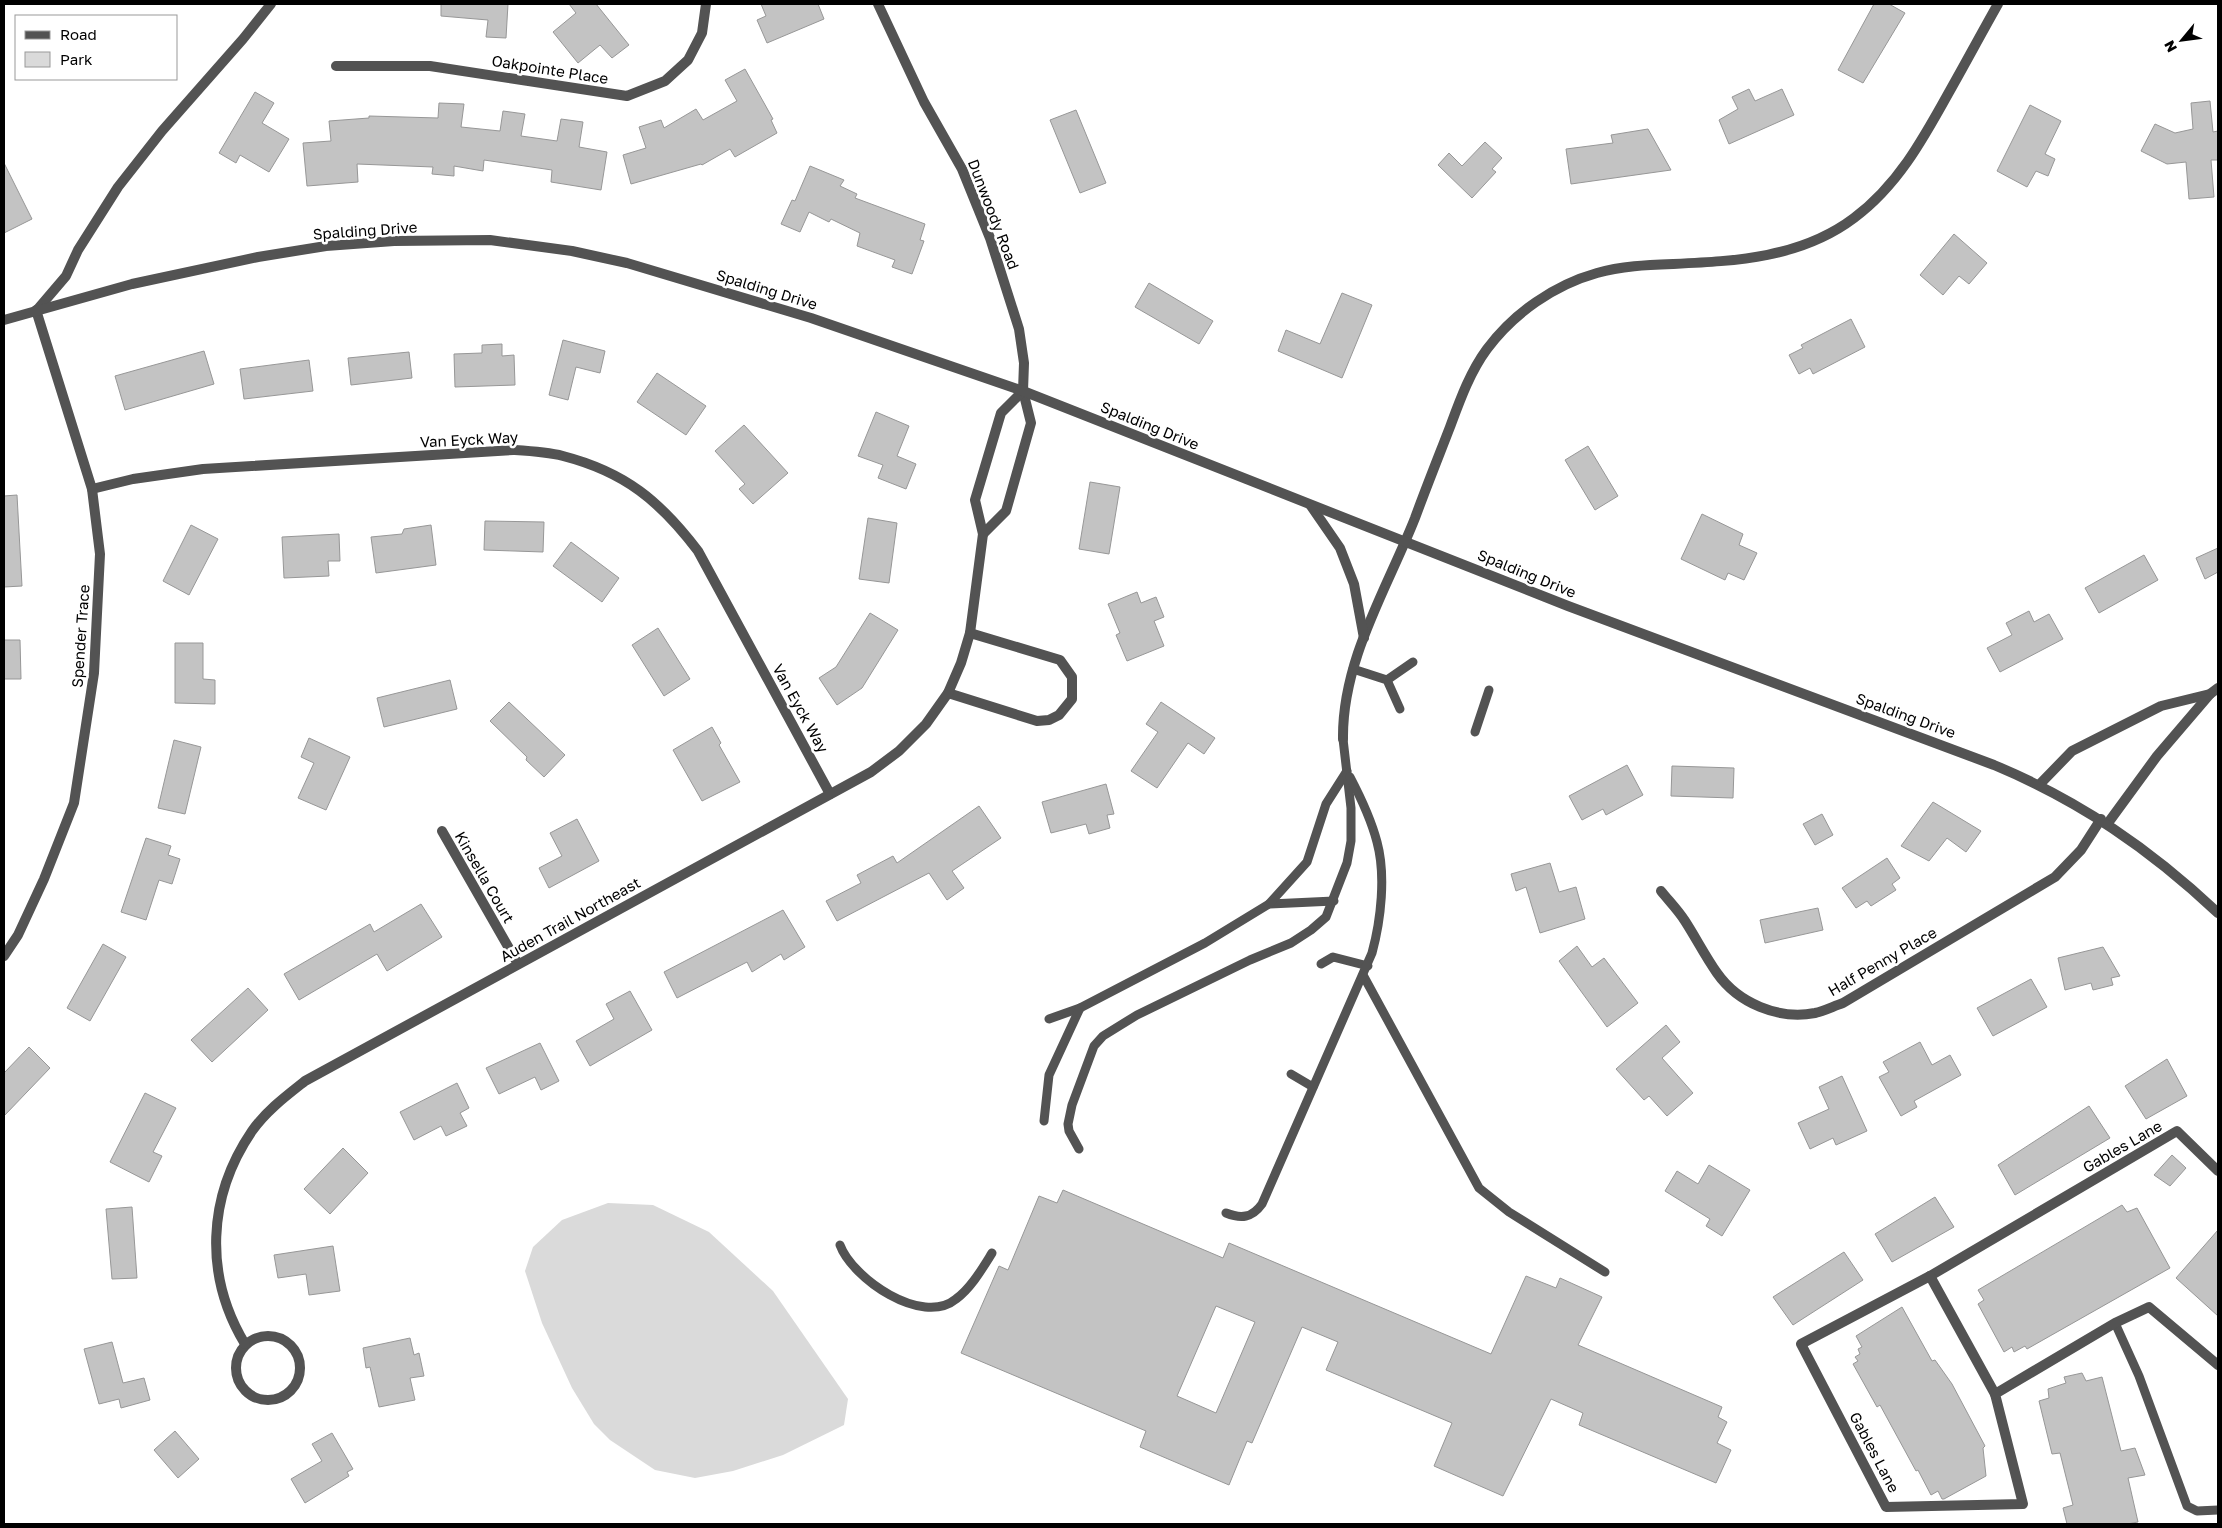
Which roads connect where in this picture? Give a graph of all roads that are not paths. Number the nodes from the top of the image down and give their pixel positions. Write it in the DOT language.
graph roads {
  1 [pos="271,4"];
  2 [pos="706,4"];
  3 [pos="878,4"];
  4 [pos="1998,4"];
  5 [pos="336,66"];
  6 [pos="36,310"];
  7 [pos="4,320"];
  8 [pos="1023,390"];
  9 [pos="92,489"];
  10 [pos="1310,505"];
  11 [pos="983,534"];
  12 [pos="1405,543"];
  13 [pos="970,633"];
  14 [pos="1364,638"];
  15 [pos="1413,662"];
  16 [pos="1353,669"];
  17 [pos="1387,680"];
  18 [pos="1489,690"];
  19 [pos="2214,691"];
  20 [pos="948,693"];
  21 [pos="1400,709"];
  22 [pos="1475,732"];
  23 [pos="1343,738"];
  24 [pos="1347,771"];
  25 [pos="2040,784"];
  26 [pos="830,794"];
  27 [pos="2104,821"];
  28 [pos="442,831"];
  29 [pos="1661,891"];
  30 [pos="1334,901"];
  31 [pos="1269,904"];
  32 [pos="2218,913"];
  33 [pos="4,956"];
  34 [pos="518,964"];
  35 [pos="1321,964"];
  36 [pos="1368,966"];
  37 [pos="1363,975"];
  38 [pos="1080,1008"];
  39 [pos="1049,1019"];
  40 [pos="1291,1074"];
  41 [pos="1313,1087"];
  42 [pos="1044,1121"];
  43 [pos="1079,1149"];
  44 [pos="2218,1171"];
  45 [pos="1226,1212"];
  46 [pos="840,1245"];
  47 [pos="992,1254"];
  48 [pos="1606,1272"];
  49 [pos="1930,1276"];
  50 [pos="2115,1323"];
  51 [pos="245,1344"];
  52 [pos="2218,1366"];
  53 [pos="1995,1394"];
  54 [pos="2218,1510"];
  1 -- 6 [label="street"];
  2 -- 5 [label="street, Oakpointe Place"];
  3 -- 8 [label="street, Dunwoody Road"];
  4 -- 12 [label="street"];
  6 -- 7 [label="street, Spalding Drive"];
  6 -- 8 [label="street, Spalding Drive"];
  6 -- 9 [label="street, Spender Trace"];
  8 -- 10 [label="street, Spalding Drive"];
  8 -- 11 [label="street"];
  8 -- 11 [label="street, Auden Trail Northeast"];
  9 -- 26 [label="street, Van Eyck Way"];
  9 -- 33 [label="street, Spender Trace"];
  10 -- 12 [label="street, Spalding Drive"];
  10 -- 14 [label="street"];
  11 -- 13 [label="street, Auden Trail Northeast"];
  12 -- 14 [label="street"];
  12 -- 25 [label="street, Spalding Drive"];
  13 -- 20 [label="street, Auden Trail Northeast"];
  13 -- 20 [label="street"];
  14 -- 16 [label="street"];
  15 -- 17 [label="lane"];
  16 -- 17 [label="lane"];
  16 -- 23 [label="street"];
  17 -- 21 [label="lane"];
  18 -- 22 [label="lane"];
  19 -- 25 [label="street"];
  19 -- 27 [label="street, Half Penny Place"];
  20 -- 26 [label="street, Auden Trail Northeast"];
  23 -- 24 [label="lane"];
  24 -- 30 [label="lane"];
  24 -- 31 [label="lane"];
  24 -- 36 [label="lane"];
  25 -- 27 [label="street, Spalding Drive"];
  26 -- 34 [label="street, Auden Trail Northeast"];
  27 -- 29 [label="street, Half Penny Place"];
  27 -- 32 [label="street, Spalding Drive"];
  28 -- 34 [label="street, Kinsella Court"];
  30 -- 31 [label="lane"];
  30 -- 43 [label="lane"];
  31 -- 38 [label="lane"];
  34 -- 51 [label="street, Auden Trail Northeast"];
  35 -- 36 [label="lane"];
  36 -- 37 [label="lane"];
  37 -- 41 [label="lane"];
  37 -- 48 [label="lane"];
  38 -- 39 [label="lane"];
  38 -- 42 [label="lane"];
  40 -- 41 [label="lane"];
  41 -- 45 [label="lane"];
  44 -- 49 [label="street, Gables Lane"];
  46 -- 47 [label="lane"];
  49 -- 53 [label="street, Gables Lane"];
  49 -- 53 [label="street, Gables Lane"];
  50 -- 52 [label="street"];
  50 -- 53 [label="street"];
  50 -- 54 [label="lane"];
  51 -- 51 [label="street"];
}
